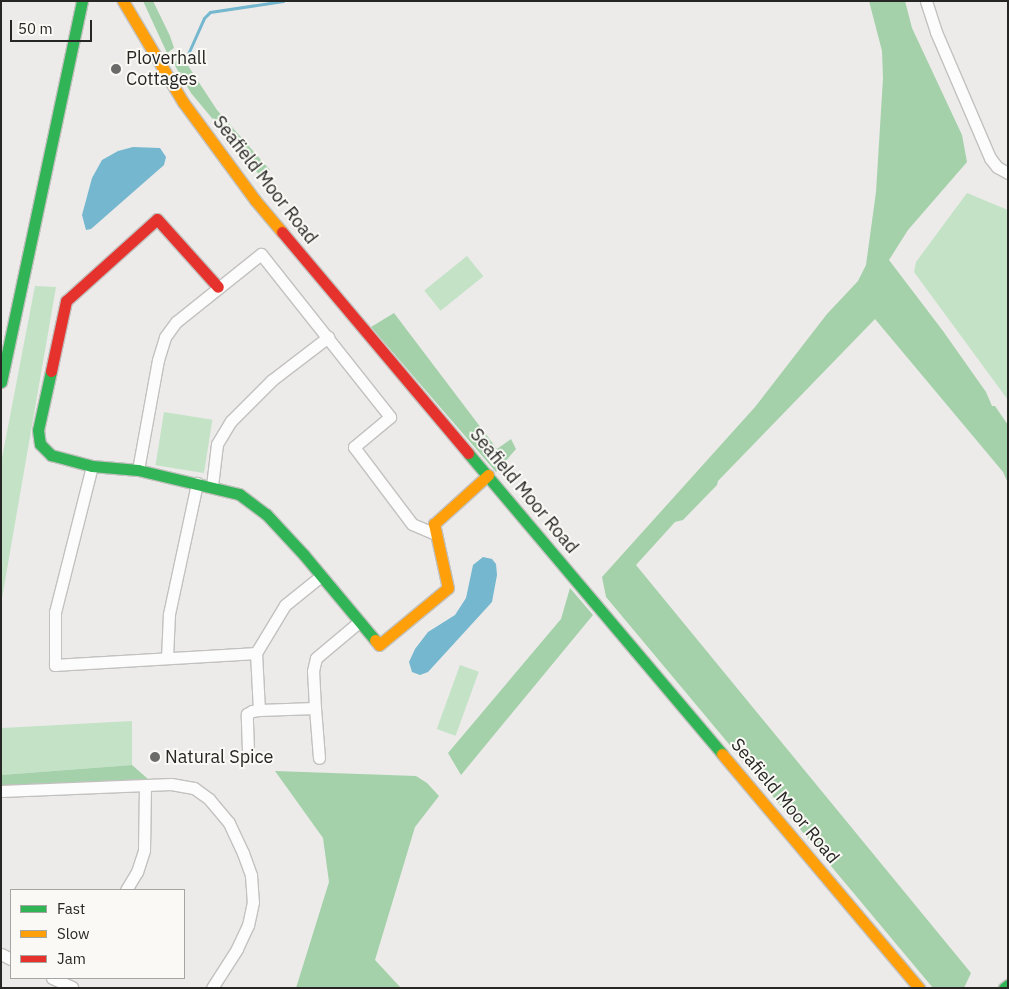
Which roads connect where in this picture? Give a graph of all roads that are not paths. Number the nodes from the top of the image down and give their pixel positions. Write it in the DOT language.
graph roads {
  1 [pos="82,1"];
  2 [pos="123,1"];
  3 [pos="926,1"];
  4 [pos="1008,173"];
  5 [pos="218,288"];
  6 [pos="328,337"];
  7 [pos="1,382"];
  8 [pos="92,466"];
  9 [pos="138,470"];
  10 [pos="488,475"];
  11 [pos="197,483"];
  12 [pos="212,486"];
  13 [pos="436,534"];
  14 [pos="321,576"];
  15 [pos="360,622"];
  16 [pos="256,653"];
  17 [pos="167,658"];
  18 [pos="315,708"];
  19 [pos="259,710"];
  20 [pos="248,751"];
  21 [pos="319,758"];
  22 [pos="146,785"];
  23 [pos="1,792"];
  24 [pos="127,889"];
  25 [pos="56,979"];
  26 [pos="73,984"];
  27 [pos="1008,985"];
  28 [pos="212,988"];
  29 [pos="919,988"];
  30 [pos="1004,988"];
  1 -- 7 [label="main road"];
  2 -- 10 [label="main road, Seafield Moor Road"];
  3 -- 4 [label="street"];
  5 -- 6 [label="street"];
  5 -- 8 [label="main road"];
  5 -- 9 [label="street"];
  6 -- 12 [label="street"];
  6 -- 13 [label="street"];
  8 -- 9 [label="main road"];
  8 -- 17 [label="street"];
  9 -- 11 [label="main road"];
  10 -- 13 [label="main road"];
  10 -- 29 [label="main road, Seafield Moor Road"];
  11 -- 12 [label="main road"];
  11 -- 17 [label="street"];
  12 -- 14 [label="main road"];
  13 -- 15 [label="main road"];
  14 -- 15 [label="main road"];
  14 -- 16 [label="street"];
  15 -- 18 [label="street"];
  16 -- 17 [label="street"];
  16 -- 19 [label="street"];
  18 -- 19 [label="street"];
  18 -- 21 [label="street"];
  19 -- 20 [label="street"];
  22 -- 23 [label="street"];
  22 -- 24 [label="street"];
  22 -- 28 [label="street"];
  25 -- 26 [label="street"];
  27 -- 30 [label="main road"];
}
